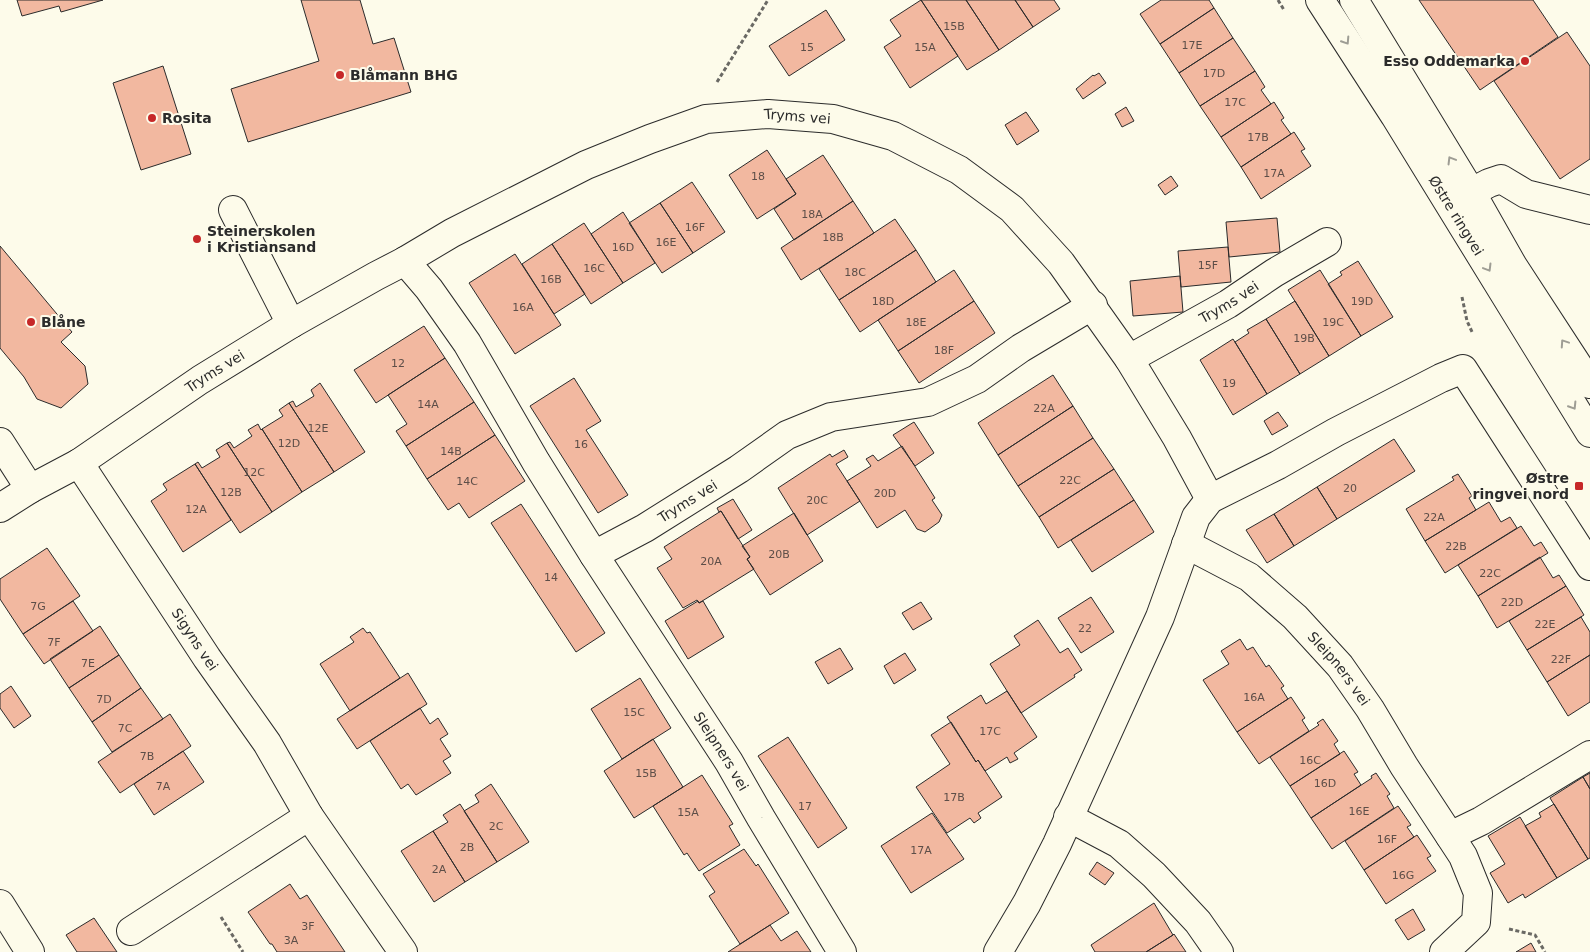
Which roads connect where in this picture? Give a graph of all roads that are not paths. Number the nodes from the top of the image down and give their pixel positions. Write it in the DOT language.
graph roads {
  1 [pos="1320,0"];
  2 [pos="1354,0"];
  3 [pos="1460,198"];
  4 [pos="232,210"];
  5 [pos="1590,210"];
  6 [pos="1327,242"];
  7 [pos="405,261"];
  8 [pos="1092,306"];
  9 [pos="290,324"];
  10 [pos="1129,359"];
  11 [pos="1590,384"];
  12 [pos="1590,433"];
  13 [pos="0,442"];
  14 [pos="79,463"];
  15 [pos="30,489"];
  16 [pos="1210,499"];
  17 [pos="0,508"];
  18 [pos="1186,544"];
  19 [pos="594,555"];
  20 [pos="1590,566"];
  21 [pos="1590,755"];
  22 [pos="309,816"];
  23 [pos="1068,817"];
  24 [pos="1450,836"];
  25 [pos="0,904"];
  26 [pos="131,931"];
  27 [pos="30,952"];
  28 [pos="403,952"];
  29 [pos="842,952"];
  30 [pos="998,952"];
  31 [pos="1218,952"];
  32 [pos="1444,952"];
  1 -- 3 [label="street, Østre ringvei, one-way"];
  3 -- 2 [label="street, Østre ringvei, one-way"];
  3 -- 5 [label="street"];
  11 -- 3 [label="street, Østre ringvei, one-way"];
  3 -- 12 [label="street, Østre ringvei, one-way"];
  4 -- 9 [label="street"];
  6 -- 10 [label="street, Tryms vei"];
  7 -- 8 [label="street, Tryms vei"];
  7 -- 9 [label="street, Tryms vei"];
  7 -- 19 [label="street"];
  8 -- 10 [label="street, Tryms vei"];
  8 -- 19 [label="street, Tryms vei"];
  9 -- 14 [label="street, Tryms vei"];
  10 -- 16 [label="street, Tryms vei"];
  13 -- 15 [label="street"];
  14 -- 15 [label="street, Tryms vei"];
  14 -- 22 [label="street, Sigyns vei"];
  15 -- 17 [label="street, Tryms vei"];
  16 -- 18 [label="street"];
  16 -- 20 [label="street"];
  18 -- 23 [label="street"];
  18 -- 24 [label="street, Sleipners vei"];
  19 -- 29 [label="street, Sleipners vei"];
  21 -- 24 [label="street"];
  22 -- 26 [label="street"];
  22 -- 28 [label="street, Sigyns vei"];
  23 -- 30 [label="street"];
  23 -- 31 [label="street"];
  24 -- 32 [label="street, Sleipners vei"];
  25 -- 27 [label="street"];
}
